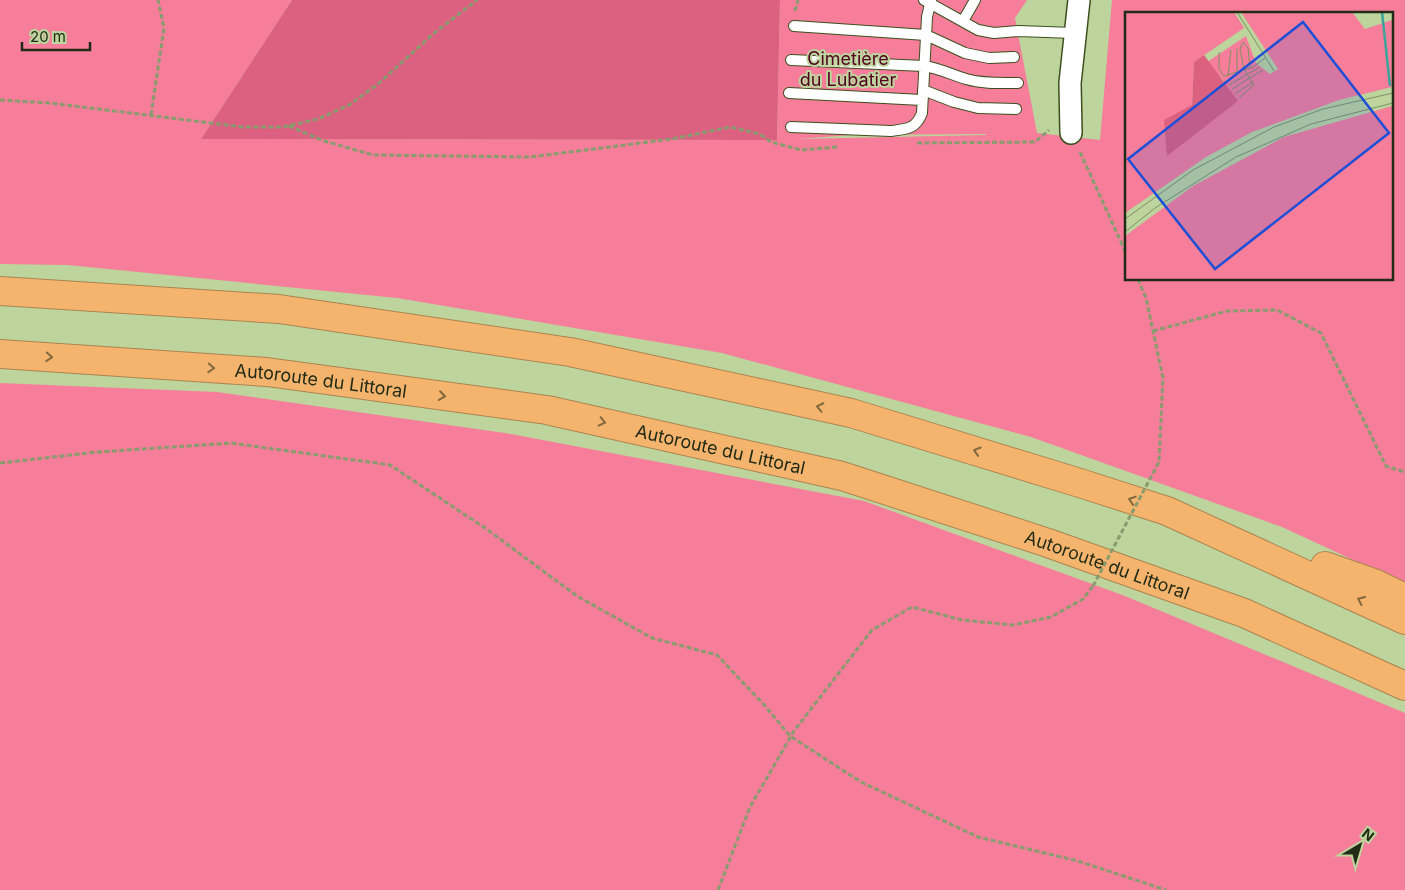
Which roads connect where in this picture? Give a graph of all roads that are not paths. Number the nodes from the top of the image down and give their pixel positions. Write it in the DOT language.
graph roads {
  1 [pos="975,0"];
  2 [pos="1079,0"];
  3 [pos="928,1"];
  4 [pos="963,21"];
  5 [pos="794,26"];
  6 [pos="1074,33"];
  7 [pos="926,35"];
  8 [pos="1014,57"];
  9 [pos="791,60"];
  10 [pos="924,66"];
  11 [pos="1018,83"];
  12 [pos="789,93"];
  13 [pos="922,95"];
  14 [pos="1016,109"];
  15 [pos="1071,126"];
  16 [pos="791,127"];
  17 [pos="0,291"];
  18 [pos="0,354"];
  19 [pos="1167,511"];
  20 [pos="1405,598"];
  21 [pos="1405,620"];
  22 [pos="1405,686"];
  1 -- 4 [label="lane"];
  2 -- 6 [label="street"];
  3 -- 4 [label="lane"];
  3 -- 7 [label="lane"];
  4 -- 6 [label="lane"];
  5 -- 7 [label="lane"];
  6 -- 15 [label="street"];
  7 -- 8 [label="lane"];
  7 -- 10 [label="lane"];
  9 -- 10 [label="lane"];
  10 -- 11 [label="lane"];
  10 -- 13 [label="lane"];
  12 -- 13 [label="lane"];
  13 -- 14 [label="lane"];
  13 -- 16 [label="lane"];
  19 -- 17 [label="highway, one-way"];
  18 -- 22 [label="highway, Autoroute du Littoral, one-way"];
  19 -- 20 [label="highway"];
  21 -- 19 [label="highway, one-way"];
}
